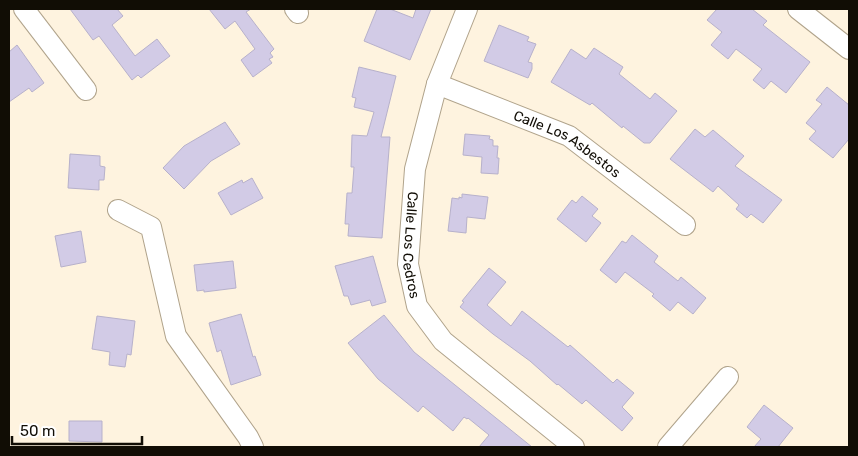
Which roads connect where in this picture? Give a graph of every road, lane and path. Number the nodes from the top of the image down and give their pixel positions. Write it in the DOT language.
graph roads {
  1 [pos="24,9"];
  2 [pos="467,9"];
  3 [pos="798,9"];
  4 [pos="849,49"];
  5 [pos="437,84"];
  6 [pos="86,90"];
  7 [pos="118,210"];
  8 [pos="685,225"];
  9 [pos="728,377"];
  10 [pos="253,447"];
  11 [pos="574,447"];
  12 [pos="668,447"];
  1 -- 6 [label="street"];
  2 -- 5 [label="street, Calle Los Cedros"];
  3 -- 4 [label="street"];
  5 -- 8 [label="street, Calle Los Asbestos"];
  5 -- 11 [label="street, Calle Los Cedros"];
  7 -- 10 [label="street"];
  9 -- 12 [label="street"];
}
